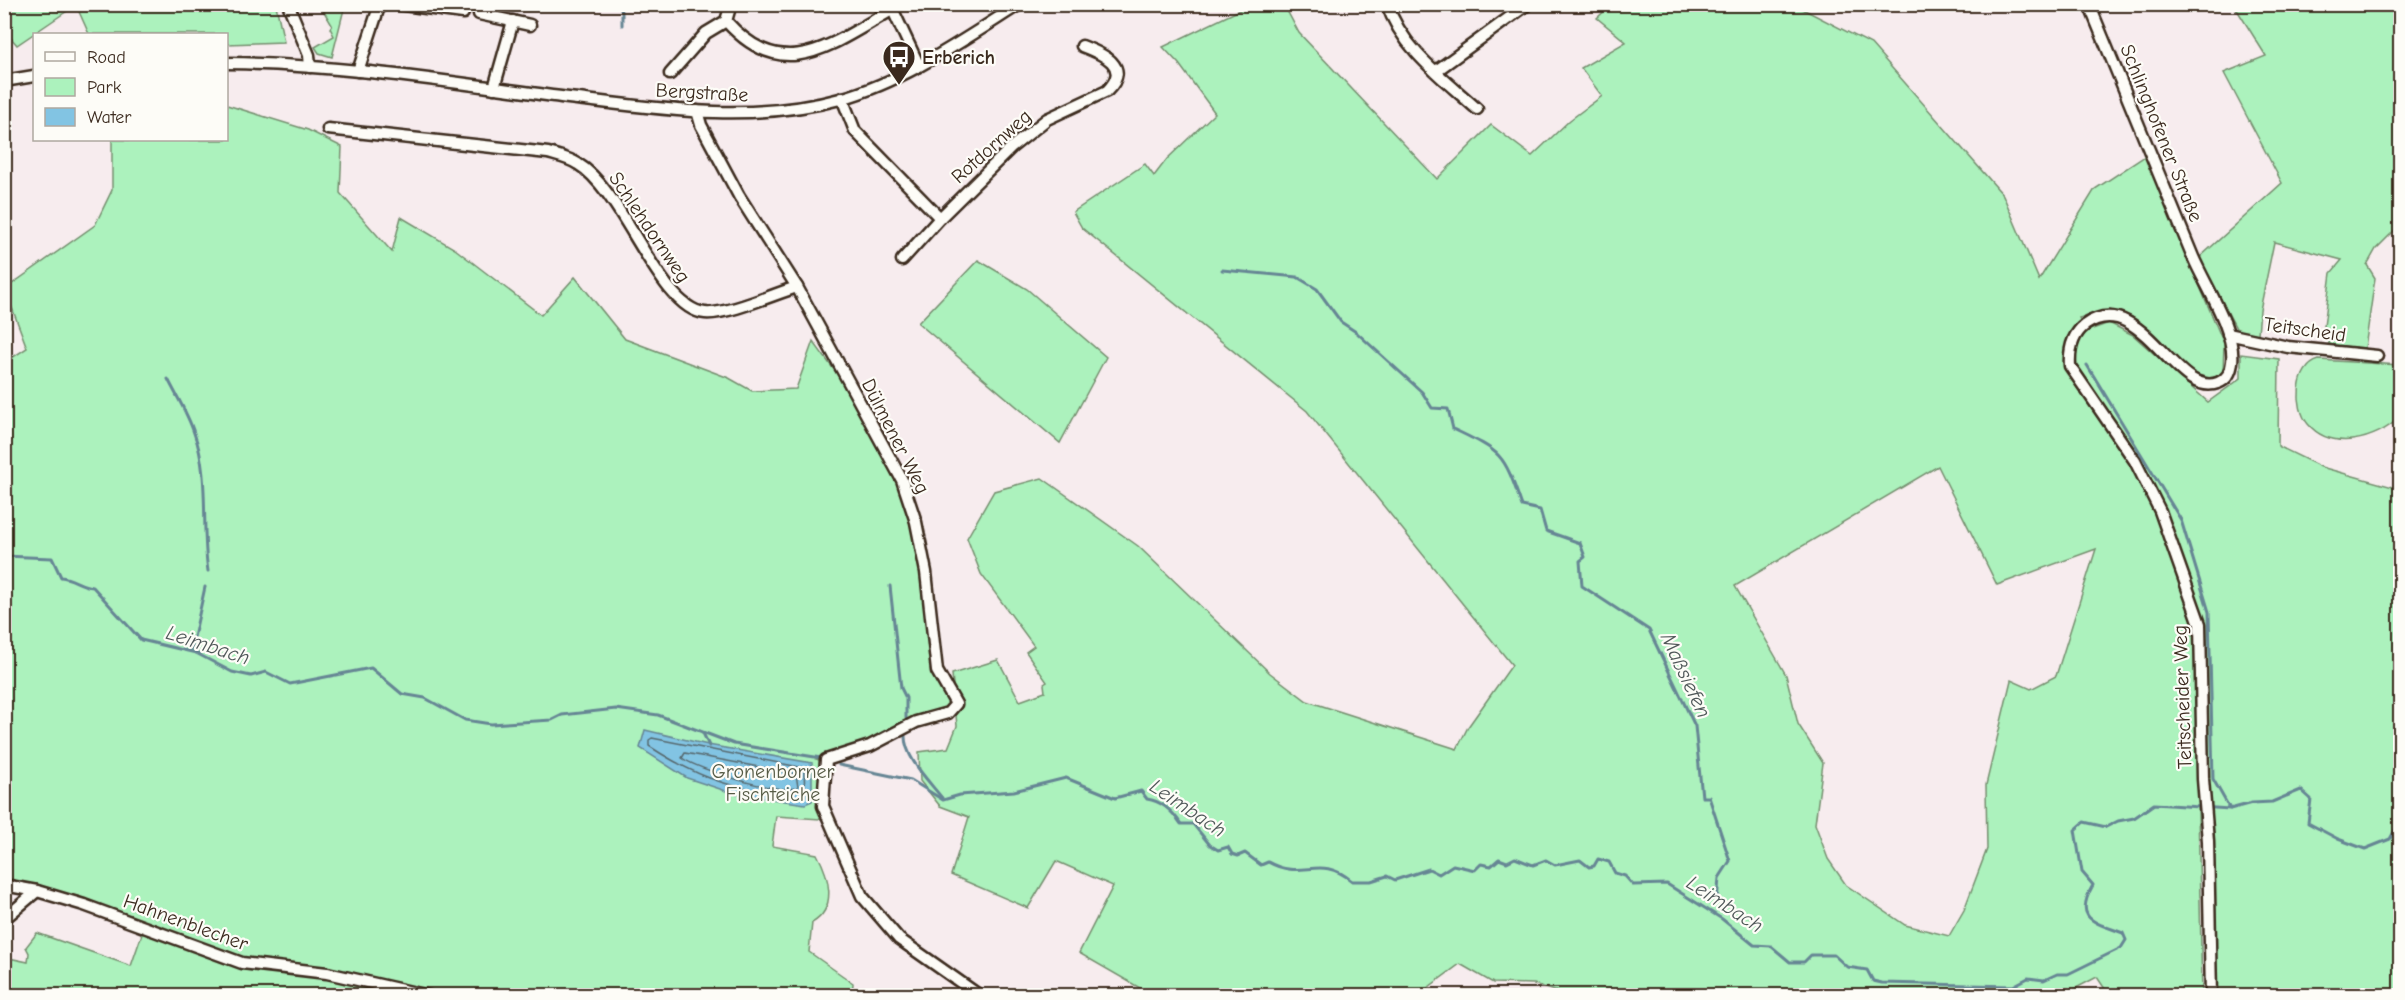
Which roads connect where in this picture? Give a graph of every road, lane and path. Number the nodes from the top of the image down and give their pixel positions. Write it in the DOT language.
graph roads {
  1 [pos="288,4"];
  2 [pos="383,4"];
  3 [pos="396,4"];
  4 [pos="730,4"];
  5 [pos="1020,4"];
  6 [pos="1387,4"];
  7 [pos="1528,4"];
  8 [pos="2089,4"];
  9 [pos="891,7"];
  10 [pos="463,13"];
  11 [pos="479,14"];
  12 [pos="513,21"];
  13 [pos="726,21"];
  14 [pos="530,25"];
  15 [pos="1082,46"];
  16 [pos="228,63"];
  17 [pos="919,66"];
  18 [pos="310,67"];
  19 [pos="358,71"];
  20 [pos="1436,71"];
  21 [pos="670,74"];
  22 [pos="33,76"];
  23 [pos="4,81"];
  24 [pos="494,88"];
  25 [pos="842,98"];
  26 [pos="1477,109"];
  27 [pos="697,111"];
  28 [pos="328,129"];
  29 [pos="940,218"];
  30 [pos="902,260"];
  31 [pos="797,287"];
  32 [pos="2084,326"];
  33 [pos="2228,334"];
  34 [pos="2377,356"];
  35 [pos="4,885"];
  36 [pos="37,891"];
  37 [pos="4,919"];
  38 [pos="429,996"];
  39 [pos="980,996"];
  40 [pos="2211,996"];
  1 -- 18 [label="street"];
  2 -- 19 [label="street"];
  3 -- 10 [label="street"];
  4 -- 13 [label="street"];
  5 -- 17 [label="street, Bergstraße"];
  6 -- 20 [label="street"];
  7 -- 20 [label="street"];
  8 -- 33 [label="street, Schlinghofener Straße"];
  9 -- 13 [label="street"];
  9 -- 17 [label="street"];
  11 -- 12 [label="street"];
  12 -- 14 [label="street"];
  12 -- 24 [label="street"];
  13 -- 21 [label="street"];
  15 -- 29 [label="street, Rotdornweg"];
  16 -- 18 [label="street, Bergstraße"];
  17 -- 25 [label="street, Bergstraße"];
  18 -- 19 [label="street, Bergstraße"];
  19 -- 24 [label="street, Bergstraße"];
  20 -- 26 [label="street"];
  22 -- 23 [label="street"];
  24 -- 27 [label="street, Bergstraße"];
  25 -- 27 [label="street, Bergstraße"];
  25 -- 29 [label="street"];
  27 -- 31 [label="street, Dülmener Weg"];
  28 -- 31 [label="street, Schlehdornweg"];
  29 -- 30 [label="street"];
  31 -- 39 [label="street, Dülmener Weg"];
  32 -- 33 [label="street, Schlinghofener Straße"];
  32 -- 40 [label="street, Teitscheider Weg"];
  33 -- 34 [label="street, Teitscheid"];
  35 -- 36 [label="street, Hahnenblecher"];
  36 -- 37 [label="street"];
  36 -- 38 [label="street, Hahnenblecher"];
}
